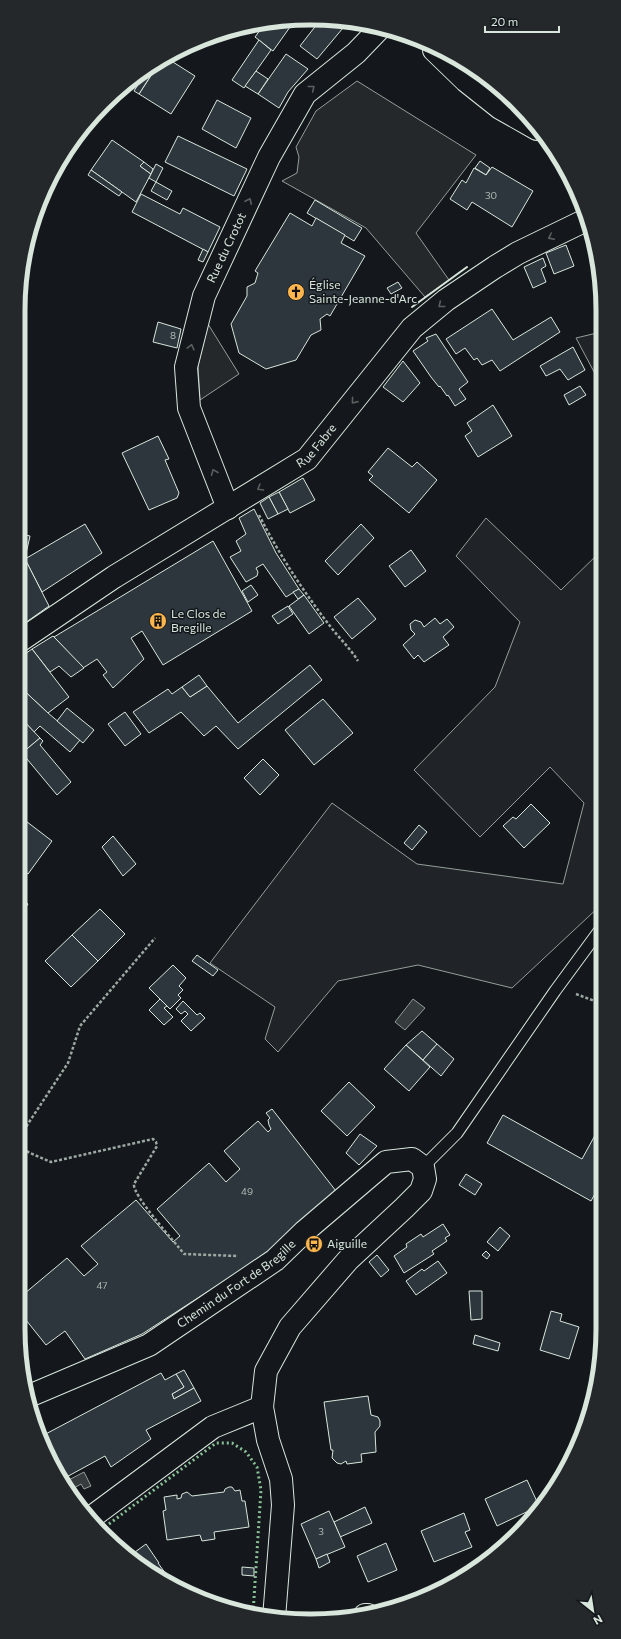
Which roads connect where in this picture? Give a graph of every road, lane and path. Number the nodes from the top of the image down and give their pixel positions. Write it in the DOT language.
graph roads {
  1 [pos="376,33"];
  2 [pos="440,56"];
  3 [pos="525,122"];
  4 [pos="582,222"];
  5 [pos="249,495"];
  6 [pos="228,508"];
  7 [pos="25,637"];
  8 [pos="358,661"];
  9 [pos="596,935"];
  10 [pos="155,938"];
  11 [pos="560,984"];
  12 [pos="596,1000"];
  13 [pos="25,1128"];
  14 [pos="25,1150"];
  15 [pos="423,1167"];
  16 [pos="245,1256"];
  17 [pos="33,1394"];
  18 [pos="262,1407"];
  19 [pos="94,1515"];
  20 [pos="274,1612"];
  6 -- 1 [label="street, Rue du Crotot, one-way"];
  2 -- 3 [label="street"];
  4 -- 5 [label="street, Rue Fabre, one-way"];
  5 -- 6 [label="street, Rue Fabre"];
  5 -- 8 [label="path"];
  6 -- 7 [label="street, Rue Fabre"];
  9 -- 11 [label="lane"];
  10 -- 13 [label="path"];
  11 -- 12 [label="path"];
  11 -- 15 [label="lane"];
  14 -- 16 [label="path"];
  15 -- 17 [label="street, Chemin du Fort de Bregille"];
  15 -- 18 [label="street"];
  18 -- 19 [label="street"];
  18 -- 20 [label="street"];
}
